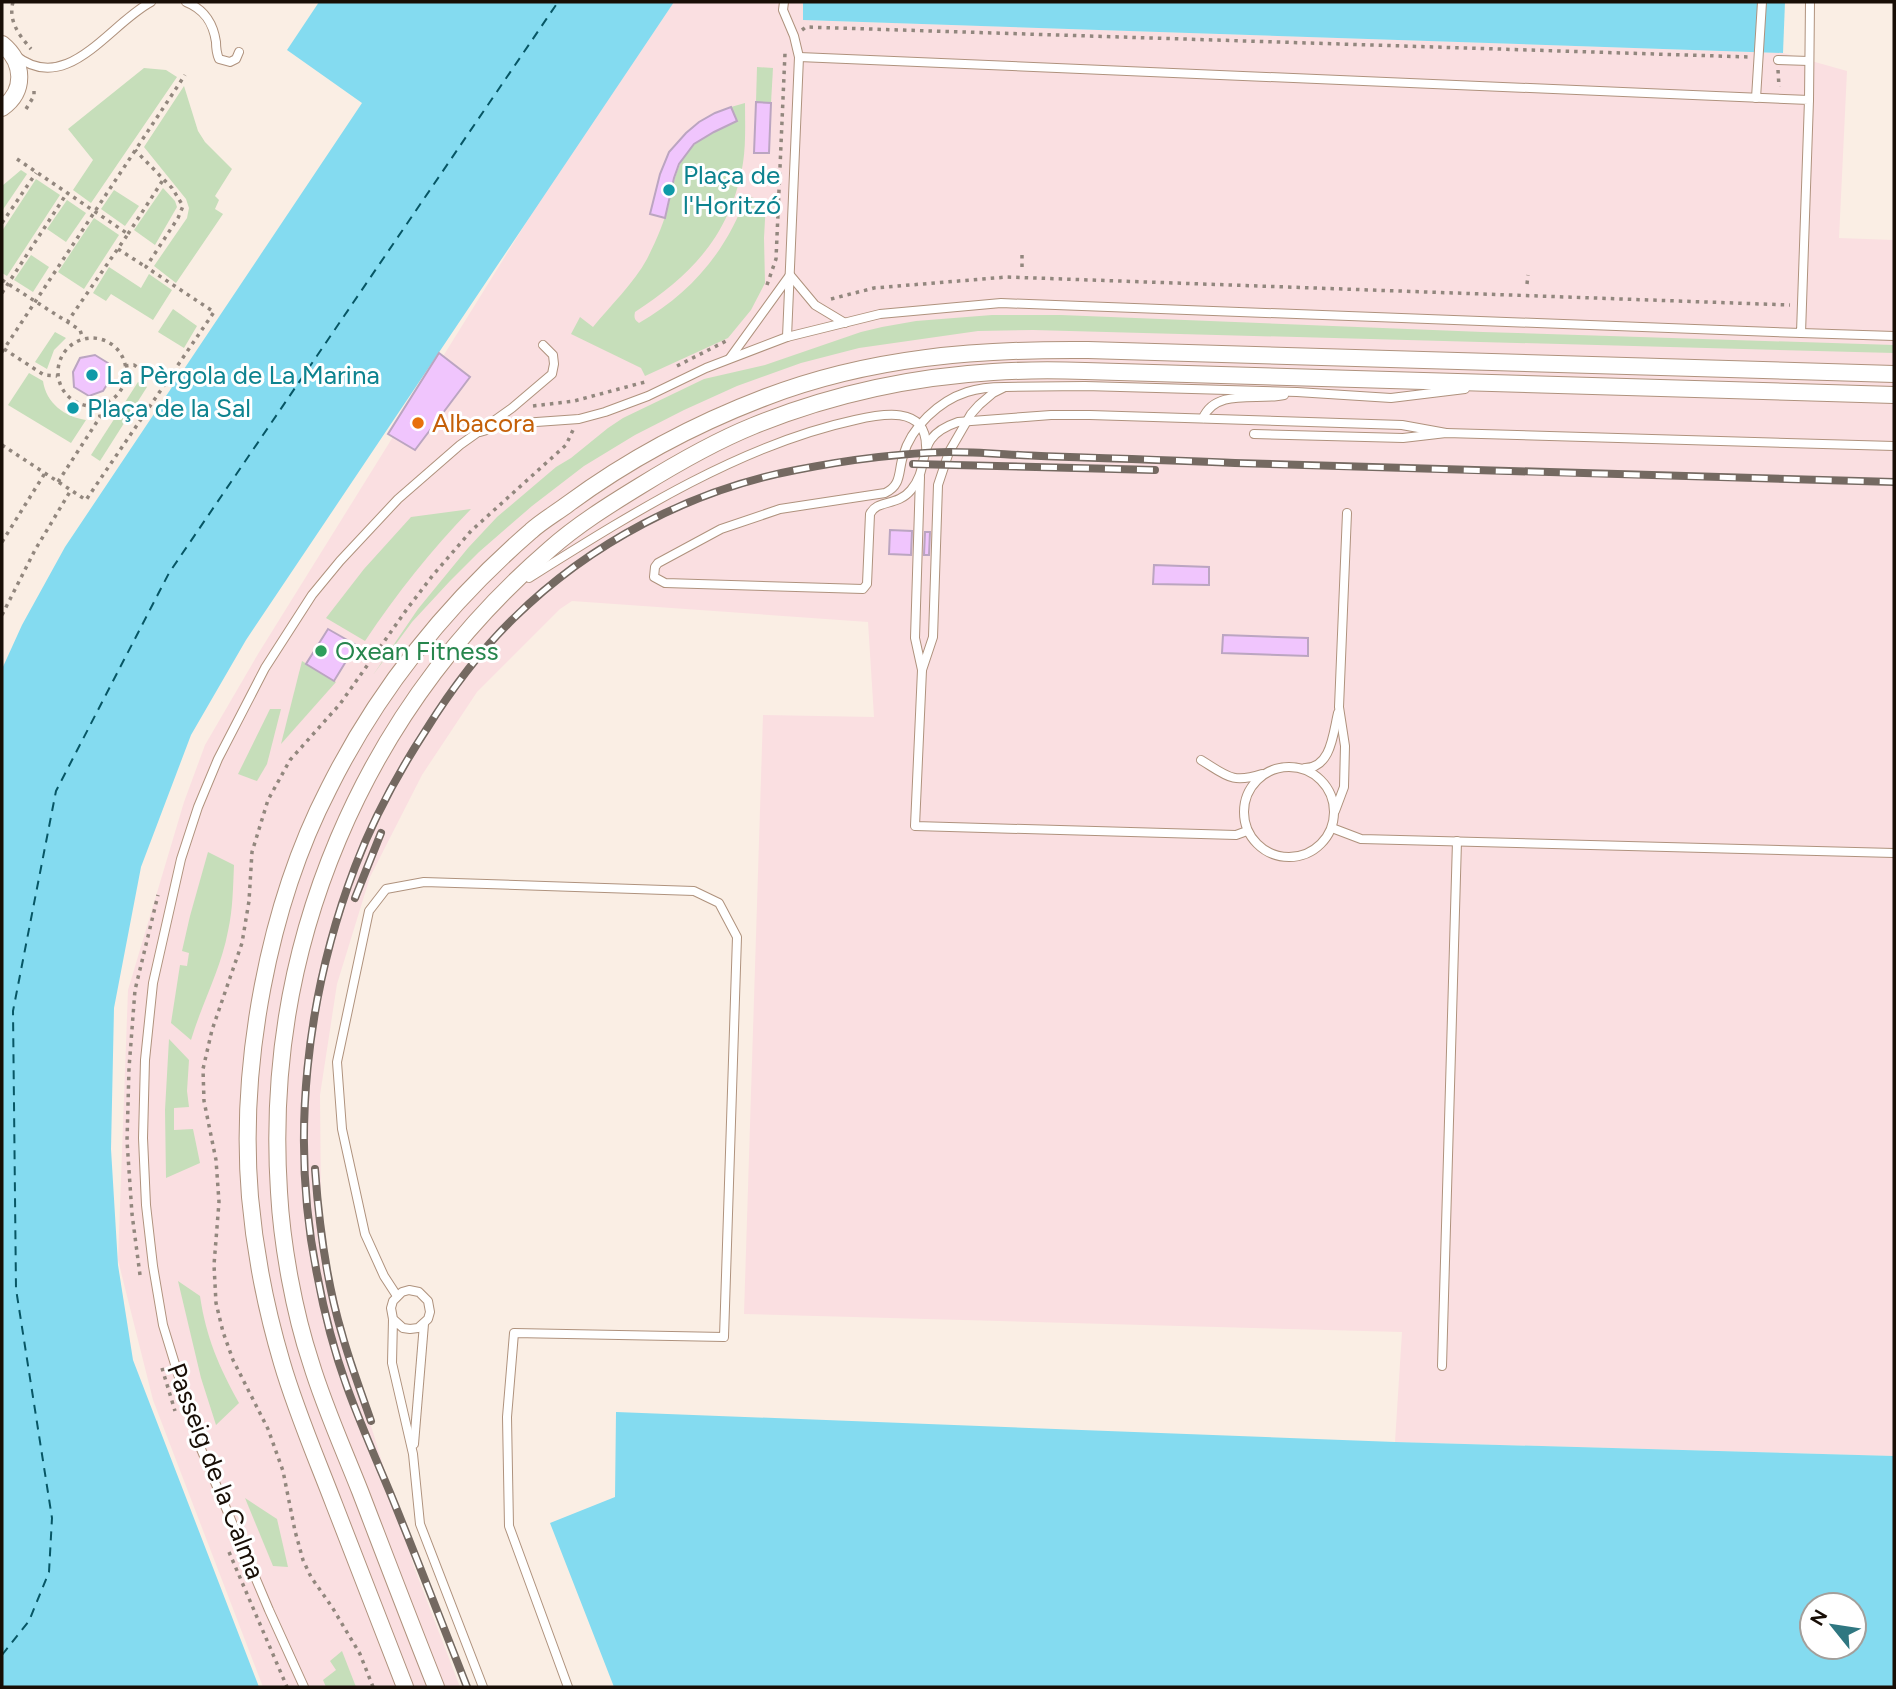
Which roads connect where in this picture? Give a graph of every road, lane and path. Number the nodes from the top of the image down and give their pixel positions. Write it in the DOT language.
graph roads {
  1 [pos="151,2"];
  2 [pos="186,2"];
  3 [pos="784,2"];
  4 [pos="1762,2"];
  5 [pos="1810,2"];
  6 [pos="806,27"];
  7 [pos="785,42"];
  8 [pos="5,47"];
  9 [pos="239,51"];
  10 [pos="799,57"];
  11 [pos="1758,58"];
  12 [pos="1778,60"];
  13 [pos="1809,61"];
  14 [pos="185,75"];
  15 [pos="1756,98"];
  16 [pos="1779,99"];
  17 [pos="1809,100"];
  18 [pos="2,108"];
  19 [pos="135,150"];
  20 [pos="17,159"];
  21 [pos="36,172"];
  22 [pos="163,179"];
  23 [pos="67,193"];
  24 [pos="94,211"];
  25 [pos="2,223"];
  26 [pos="128,234"];
  27 [pos="118,249"];
  28 [pos="1022,253"];
  29 [pos="146,267"];
  30 [pos="1022,267"];
  31 [pos="790,275"];
  32 [pos="1528,275"];
  33 [pos="2,280"];
  34 [pos="8,284"];
  35 [pos="1527,284"];
  36 [pos="765,290"];
  37 [pos="2,293"];
  38 [pos="35,301"];
  39 [pos="68,321"];
  40 [pos="845,323"];
  41 [pos="1801,333"];
  42 [pos="787,337"];
  43 [pos="1894,337"];
  44 [pos="83,339"];
  45 [pos="543,345"];
  46 [pos="3,351"];
  47 [pos="729,359"];
  48 [pos="125,366"];
  49 [pos="1894,374"];
  50 [pos="58,376"];
  51 [pos="1505,384"];
  52 [pos="165,385"];
  53 [pos="1006,387"];
  54 [pos="1297,392"];
  55 [pos="1894,395"];
  56 [pos="97,405"];
  57 [pos="1203,418"];
  58 [pos="579,419"];
  59 [pos="966,421"];
  60 [pos="920,425"];
  61 [pos="480,432"];
  62 [pos="1446,433"];
  63 [pos="1254,434"];
  64 [pos="2,445"];
  65 [pos="926,446"];
  66 [pos="1894,446"];
  67 [pos="45,473"];
  68 [pos="920,475"];
  69 [pos="58,482"];
  70 [pos="71,490"];
  71 [pos="919,502"];
  72 [pos="937,502"];
  73 [pos="1347,513"];
  74 [pos="2,542"];
  75 [pos="500,596"];
  76 [pos="2,615"];
  77 [pos="922,670"];
  78 [pos="1339,707"];
  79 [pos="1201,760"];
  80 [pos="1303,768"];
  81 [pos="1269,772"];
  82 [pos="1335,811"];
  83 [pos="1332,828"];
  84 [pos="1247,831"];
  85 [pos="1457,841"];
  86 [pos="1894,853"];
  87 [pos="161,885"];
  88 [pos="142,1282"];
  89 [pos="397,1296"];
  90 [pos="393,1319"];
  91 [pos="424,1324"];
  92 [pos="159,1360"];
  93 [pos="1442,1366"];
  94 [pos="179,1423"];
  95 [pos="413,1454"];
  96 [pos="228,1550"];
  97 [pos="287,1687"];
  98 [pos="304,1687"];
  99 [pos="373,1687"];
  100 [pos="405,1687"];
  101 [pos="436,1687"];
  102 [pos="483,1687"];
  103 [pos="568,1687"];
  1 -- 8 [label="lane"];
  2 -- 9 [label="lane"];
  3 -- 10 [label="lane"];
  4 -- 11 [label="lane"];
  5 -- 13 [label="lane"];
  6 -- 11 [label="path"];
  7 -- 36 [label="path"];
  8 -- 18 [label="street"];
  10 -- 15 [label="lane"];
  10 -- 31 [label="lane"];
  11 -- 15 [label="lane"];
  12 -- 13 [label="lane"];
  12 -- 16 [label="path"];
  13 -- 17 [label="lane"];
  14 -- 19 [label="path"];
  15 -- 16 [label="lane"];
  16 -- 17 [label="lane"];
  17 -- 41 [label="lane"];
  19 -- 22 [label="path"];
  19 -- 24 [label="path"];
  20 -- 21 [label="path"];
  21 -- 23 [label="path"];
  21 -- 25 [label="path"];
  22 -- 26 [label="path"];
  22 -- 29 [label="path"];
  23 -- 24 [label="path"];
  23 -- 34 [label="path"];
  24 -- 26 [label="path"];
  24 -- 38 [label="path"];
  26 -- 27 [label="path"];
  27 -- 29 [label="path"];
  27 -- 39 [label="path"];
  28 -- 30 [label="path"];
  29 -- 52 [label="path"];
  31 -- 40 [label="lane"];
  31 -- 42 [label="lane"];
  31 -- 47 [label="lane"];
  32 -- 35 [label="path"];
  33 -- 34 [label="path"];
  34 -- 37 [label="path"];
  34 -- 38 [label="path"];
  38 -- 39 [label="path"];
  38 -- 46 [label="path"];
  39 -- 44 [label="path"];
  40 -- 41 [label="lane"];
  40 -- 42 [label="lane"];
  41 -- 43 [label="lane"];
  42 -- 47 [label="lane"];
  44 -- 48 [label="path"];
  44 -- 50 [label="path"];
  45 -- 61 [label="lane, Passeig de la Calma"];
  46 -- 50 [label="path"];
  47 -- 58 [label="lane"];
  48 -- 52 [label="path"];
  48 -- 56 [label="path"];
  49 -- 100 [label="street"];
  50 -- 56 [label="path"];
  51 -- 54 [label="lane"];
  51 -- 55 [label="street"];
  51 -- 75 [label="street"];
  52 -- 70 [label="path"];
  53 -- 54 [label="lane"];
  53 -- 59 [label="lane"];
  53 -- 60 [label="lane"];
  54 -- 57 [label="lane"];
  56 -- 69 [label="path"];
  57 -- 59 [label="lane"];
  57 -- 62 [label="lane"];
  58 -- 61 [label="lane"];
  58 -- 99 [label="path, Passeig de la Calma"];
  59 -- 65 [label="lane"];
  59 -- 72 [label="lane"];
  60 -- 65 [label="lane"];
  60 -- 68 [label="lane"];
  60 -- 75 [label="lane"];
  61 -- 98 [label="lane, Passeig de la Calma"];
  62 -- 63 [label="lane"];
  62 -- 66 [label="lane"];
  64 -- 67 [label="path"];
  65 -- 68 [label="lane"];
  67 -- 69 [label="path"];
  67 -- 74 [label="path"];
  68 -- 71 [label="lane"];
  69 -- 70 [label="path"];
  70 -- 76 [label="path"];
  71 -- 72 [label="lane"];
  71 -- 77 [label="lane"];
  72 -- 77 [label="lane"];
  73 -- 78 [label="lane"];
  75 -- 101 [label="street"];
  77 -- 84 [label="lane"];
  78 -- 80 [label="lane"];
  78 -- 82 [label="lane"];
  79 -- 81 [label="lane"];
  80 -- 81 [label="lane"];
  80 -- 82 [label="lane"];
  81 -- 84 [label="lane"];
  82 -- 83 [label="lane"];
  83 -- 84 [label="lane"];
  83 -- 85 [label="lane"];
  85 -- 86 [label="lane"];
  85 -- 93 [label="lane"];
  87 -- 88 [label="path"];
  89 -- 90 [label="lane"];
  89 -- 91 [label="lane"];
  89 -- 103 [label="lane"];
  90 -- 91 [label="lane"];
  90 -- 95 [label="lane"];
  91 -- 95 [label="lane"];
  92 -- 94 [label="path"];
  95 -- 102 [label="lane"];
  96 -- 97 [label="path"];
}
